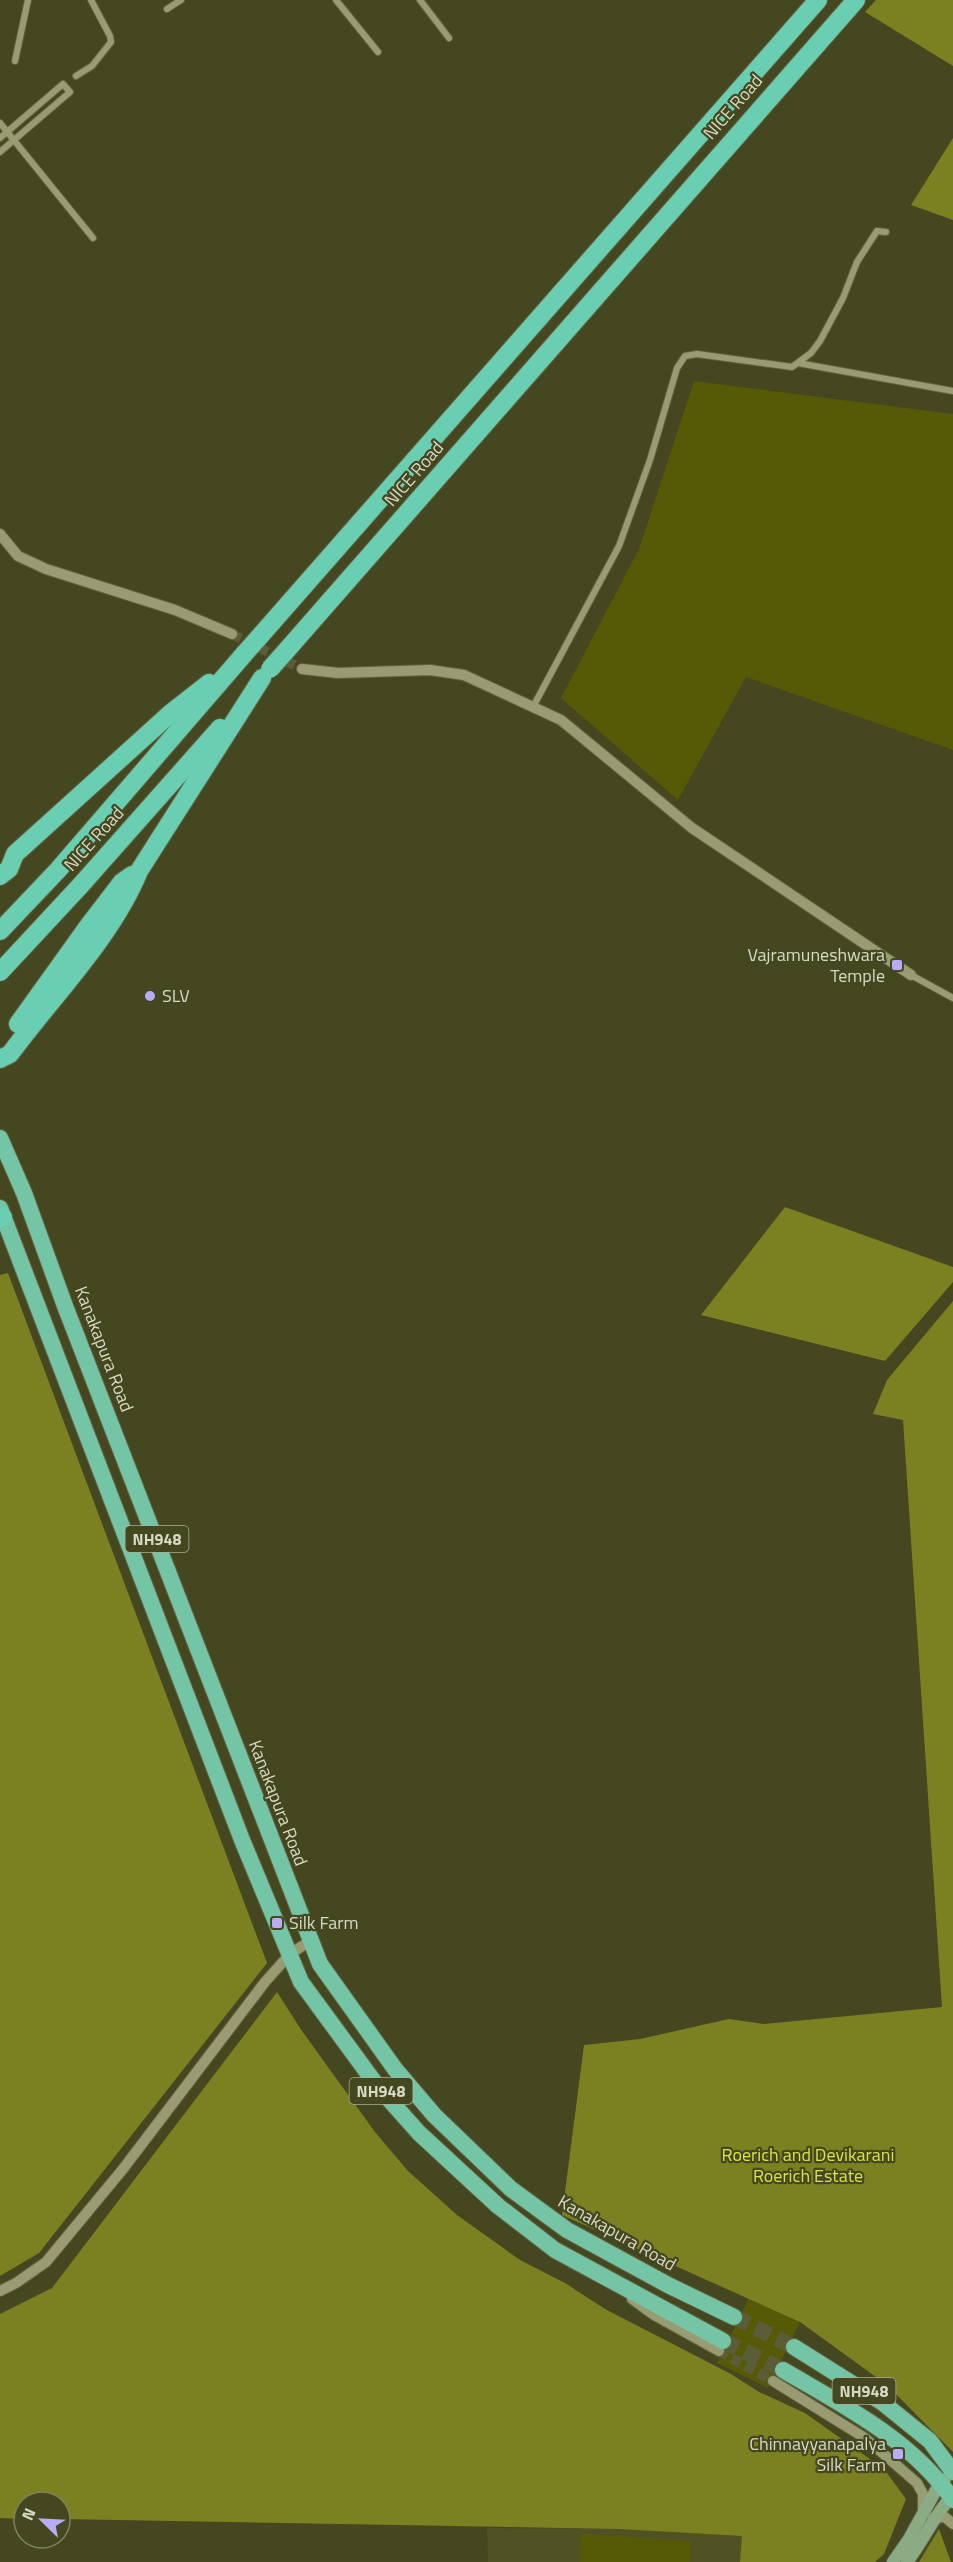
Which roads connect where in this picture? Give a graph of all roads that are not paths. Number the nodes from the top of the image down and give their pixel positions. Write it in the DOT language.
graph roads {
  1 [pos="28,0"];
  2 [pos="90,0"];
  3 [pos="181,0"];
  4 [pos="336,0"];
  5 [pos="420,0"];
  6 [pos="818,0"];
  7 [pos="856,0"];
  8 [pos="167,9"];
  9 [pos="449,38"];
  10 [pos="378,52"];
  11 [pos="15,61"];
  12 [pos="76,76"];
  13 [pos="0,123"];
  14 [pos="8,132"];
  15 [pos="0,138"];
  16 [pos="14,140"];
  17 [pos="0,152"];
  18 [pos="886,232"];
  19 [pos="93,238"];
  20 [pos="798,363"];
  21 [pos="953,391"];
  22 [pos="0,534"];
  23 [pos="231,634"];
  24 [pos="241,657"];
  25 [pos="302,669"];
  26 [pos="266,674"];
  27 [pos="533,707"];
  28 [pos="4,872"];
  29 [pos="0,931"];
  30 [pos="0,972"];
  31 [pos="911,975"];
  32 [pos="953,998"];
  33 [pos="0,1058"];
  34 [pos="0,1138"];
  35 [pos="1,1214"];
  36 [pos="73,1324"];
  37 [pos="50,1336"];
  38 [pos="310,1941"];
  39 [pos="290,1954"];
  40 [pos="0,2291"];
  41 [pos="734,2317"];
  42 [pos="721,2346"];
  43 [pos="794,2348"];
  44 [pos="778,2375"];
  45 [pos="950,2487"];
  46 [pos="928,2514"];
  47 [pos="953,2524"];
  48 [pos="893,2562"];
  49 [pos="907,2562"];
  1 -- 11 [label="street"];
  2 -- 12 [label="street"];
  3 -- 8 [label="street"];
  4 -- 10 [label="street"];
  5 -- 9 [label="street"];
  6 -- 24 [label="highway, NICE Road, bridge"];
  7 -- 26 [label="highway, NICE Road, bridge"];
  13 -- 14 [label="street"];
  14 -- 15 [label="street"];
  14 -- 16 [label="street"];
  14 -- 16 [label="street"];
  16 -- 17 [label="street"];
  16 -- 19 [label="street"];
  18 -- 20 [label="street"];
  20 -- 21 [label="street"];
  20 -- 27 [label="street"];
  22 -- 23 [label="street"];
  24 -- 28 [label="highway"];
  24 -- 29 [label="highway, NICE Road"];
  25 -- 27 [label="street"];
  26 -- 30 [label="highway, NICE Road"];
  26 -- 33 [label="highway"];
  27 -- 31 [label="street"];
  31 -- 32 [label="street"];
  34 -- 36 [label="highway, Kanakapura Road / NH948"];
  35 -- 37 [label="highway, NH948"];
  36 -- 37 [label="highway"];
  36 -- 38 [label="highway, Kanakapura Road / NH948"];
  37 -- 39 [label="highway, NH948"];
  38 -- 39 [label="street"];
  38 -- 41 [label="highway, Kanakapura Road / NH948"];
  39 -- 40 [label="street"];
  39 -- 42 [label="highway, NH948"];
  43 -- 45 [label="highway, NH948"];
  44 -- 45 [label="highway, NH948"];
  44 -- 46 [label="street"];
  45 -- 46 [label="main road"];
  46 -- 47 [label="street"];
  46 -- 48 [label="main road"];
  46 -- 49 [label="main road"];
}
